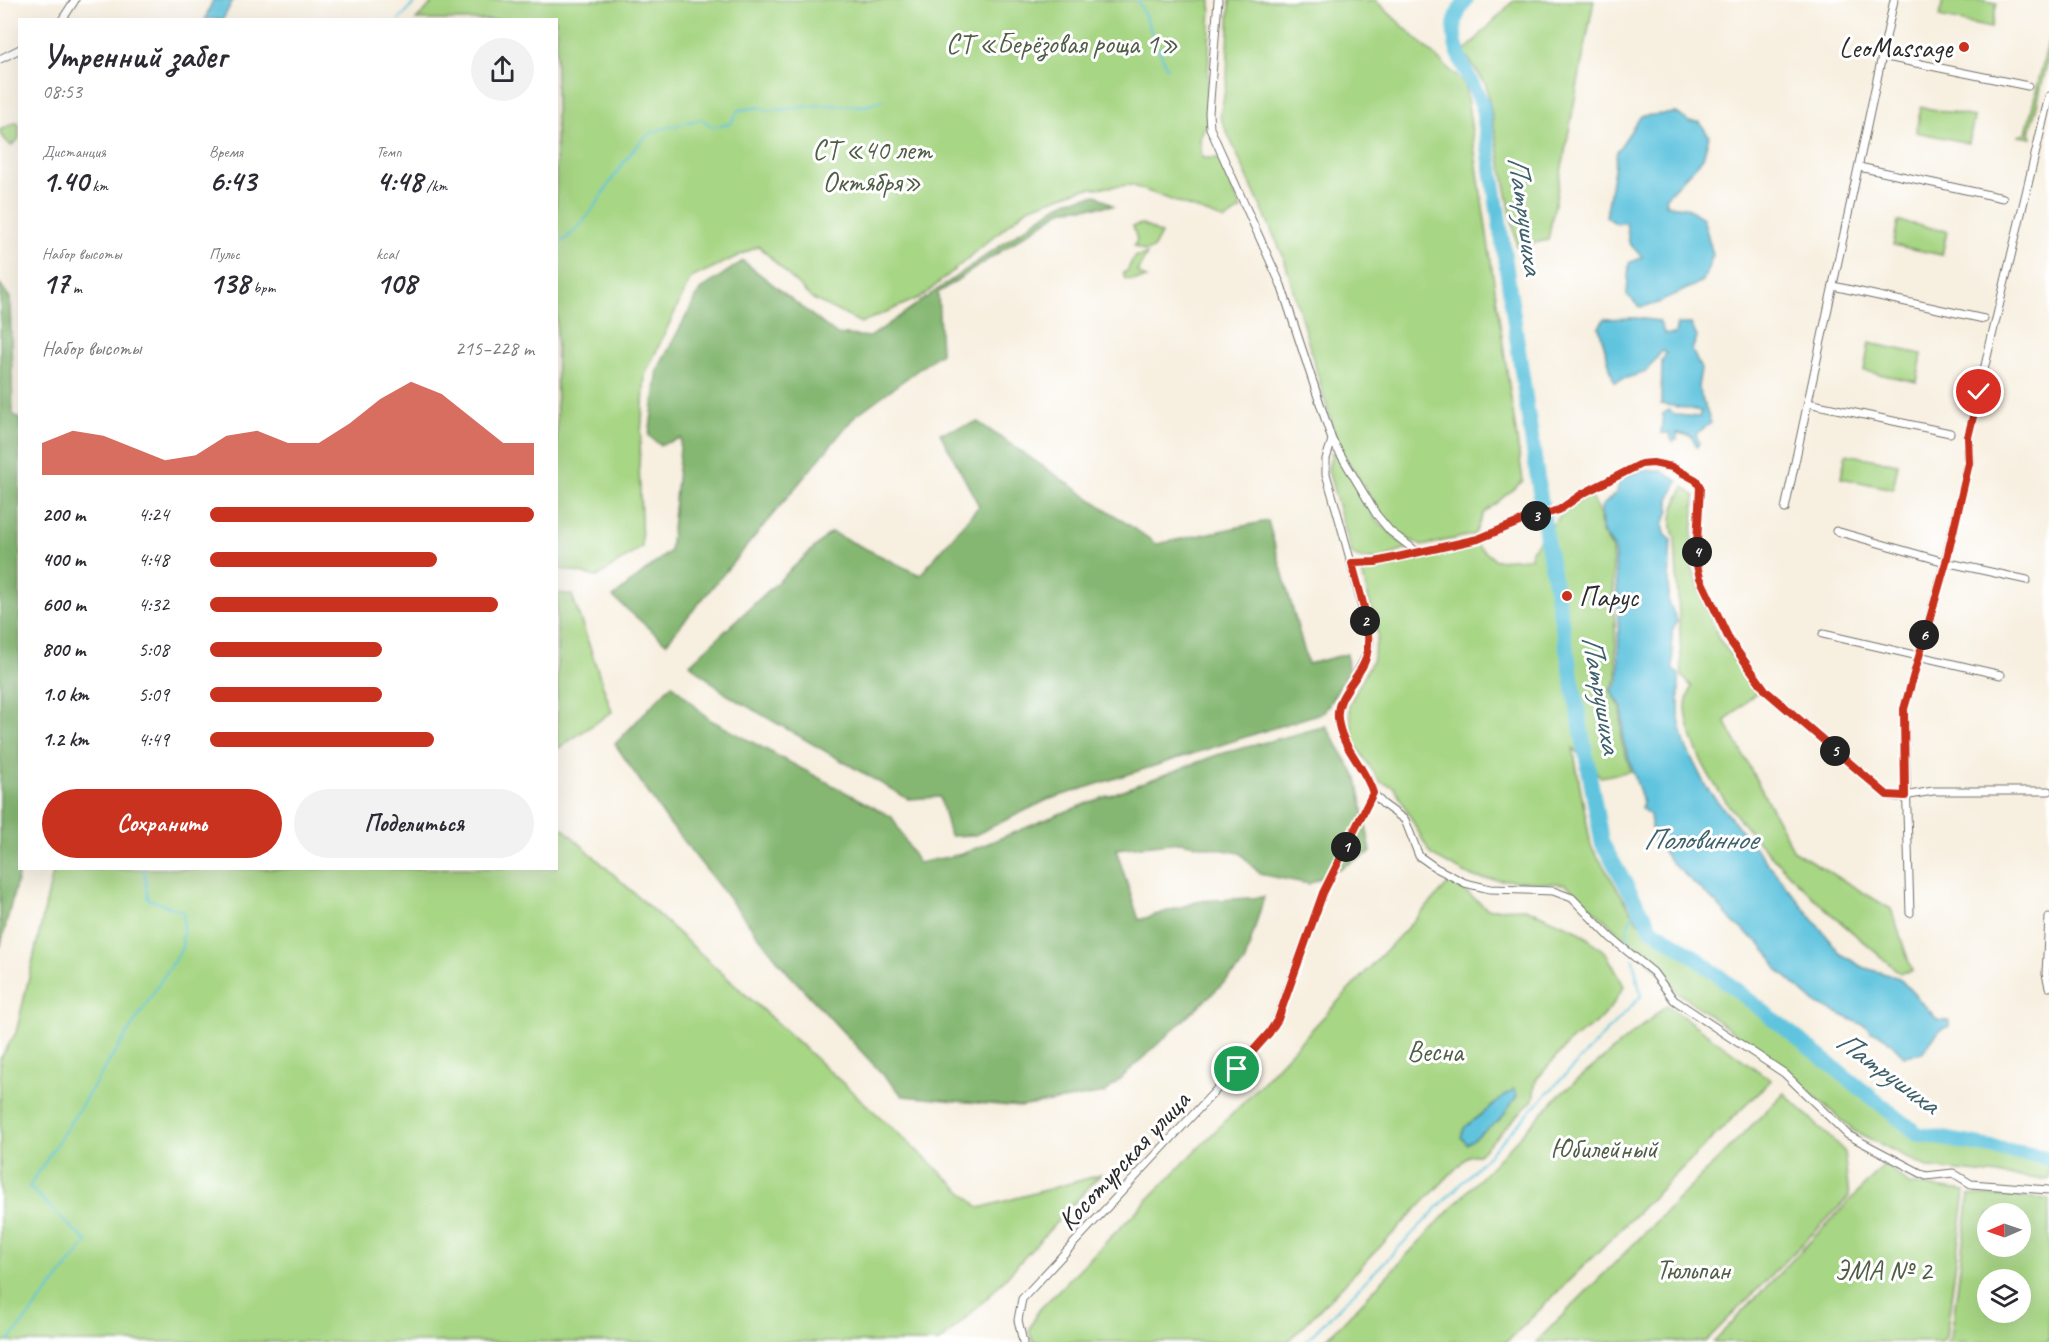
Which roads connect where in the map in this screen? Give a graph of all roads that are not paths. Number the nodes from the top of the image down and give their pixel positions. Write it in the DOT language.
graph roads {
  1 [pos="75,0"];
  2 [pos="1218,0"];
  3 [pos="1894,0"];
  4 [pos="63,18"];
  5 [pos="18,50"];
  6 [pos="1882,56"];
  7 [pos="0,59"];
  8 [pos="2028,86"];
  9 [pos="2049,96"];
  10 [pos="1859,167"];
  11 [pos="2003,198"];
  12 [pos="1833,286"];
  13 [pos="1983,319"];
  14 [pos="1808,402"];
  15 [pos="1950,434"];
  16 [pos="1332,440"];
  17 [pos="1785,508"];
  18 [pos="1836,531"];
  19 [pos="1417,552"];
  20 [pos="1946,562"];
  21 [pos="1352,563"];
  22 [pos="2027,580"];
  23 [pos="1823,634"];
  24 [pos="1917,656"];
  25 [pos="2001,675"];
  26 [pos="2049,791"];
  27 [pos="1373,793"];
  28 [pos="1905,796"];
  29 [pos="1910,913"];
  30 [pos="2049,917"];
  31 [pos="2049,987"];
  32 [pos="2049,1190"];
  33 [pos="1023,1342"];
  1 -- 4 [label="street"];
  2 -- 16 [label="street"];
  3 -- 6 [label="street"];
  5 -- 7 [label="street"];
  6 -- 8 [label="street"];
  6 -- 10 [label="street"];
  9 -- 20 [label="street"];
  10 -- 11 [label="street"];
  10 -- 12 [label="street"];
  12 -- 13 [label="street"];
  12 -- 14 [label="street"];
  14 -- 15 [label="street"];
  14 -- 17 [label="street"];
  16 -- 19 [label="street"];
  16 -- 21 [label="street"];
  18 -- 20 [label="street"];
  19 -- 21 [label="street"];
  19 -- 28 [label="street"];
  20 -- 22 [label="street"];
  20 -- 24 [label="street"];
  21 -- 27 [label="street"];
  23 -- 24 [label="street"];
  24 -- 25 [label="street"];
  24 -- 28 [label="street"];
  26 -- 28 [label="street"];
  27 -- 32 [label="street"];
  27 -- 33 [label="street, Косотурская улица"];
  28 -- 29 [label="street"];
  30 -- 31 [label="street"];
}
